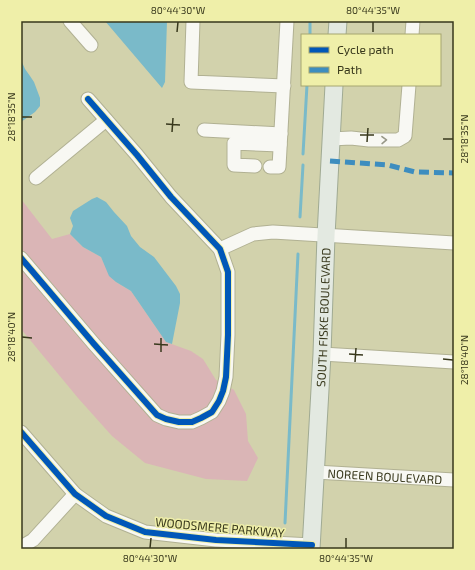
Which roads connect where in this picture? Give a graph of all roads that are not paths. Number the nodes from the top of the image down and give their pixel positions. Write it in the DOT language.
graph roads {
  1 [pos="70,21"];
  2 [pos="193,21"];
  3 [pos="287,21"];
  4 [pos="338,21"];
  5 [pos="413,21"];
  6 [pos="337,34"];
  7 [pos="412,34"];
  8 [pos="91,45"];
  9 [pos="284,86"];
  10 [pos="334,86"];
  11 [pos="409,86"];
  12 [pos="88,99"];
  13 [pos="106,120"];
  14 [pos="204,130"];
  15 [pos="281,139"];
  16 [pos="331,139"];
  17 [pos="256,166"];
  18 [pos="270,167"];
  19 [pos="36,178"];
  20 [pos="326,236"];
  21 [pos="454,243"];
  22 [pos="220,249"];
  23 [pos="21,258"];
  24 [pos="322,354"];
  25 [pos="454,362"];
  26 [pos="21,432"];
  27 [pos="315,472"];
  28 [pos="454,480"];
  29 [pos="75,494"];
  30 [pos="215,545"];
  31 [pos="21,547"];
  32 [pos="311,547"];
  1 -- 8 [label="street"];
  2 -- 9 [label="street"];
  3 -- 9 [label="street"];
  4 -- 6 [label="main road"];
  5 -- 7 [label="street"];
  9 -- 15 [label="street"];
  10 -- 16 [label="main road, SOUTH FISKE BOULEVARD"];
  16 -- 11 [label="street, one-way"];
  12 -- 13 [label="street"];
  13 -- 19 [label="street"];
  13 -- 22 [label="street"];
  14 -- 15 [label="street"];
  15 -- 17 [label="street"];
  15 -- 18 [label="street"];
  16 -- 20 [label="main road, SOUTH FISKE BOULEVARD"];
  20 -- 21 [label="street"];
  20 -- 22 [label="street"];
  20 -- 24 [label="main road, SOUTH FISKE BOULEVARD"];
  22 -- 23 [label="street"];
  24 -- 25 [label="street"];
  24 -- 27 [label="main road, SOUTH FISKE BOULEVARD"];
  26 -- 29 [label="street, WOODSMERE PARKWAY"];
  27 -- 28 [label="street, NOREEN BOULEVARD"];
  27 -- 32 [label="main road, SOUTH FISKE BOULEVARD"];
  29 -- 30 [label="street, WOODSMERE PARKWAY"];
  29 -- 31 [label="street"];
  30 -- 32 [label="street, WOODSMERE PARKWAY"];
}
